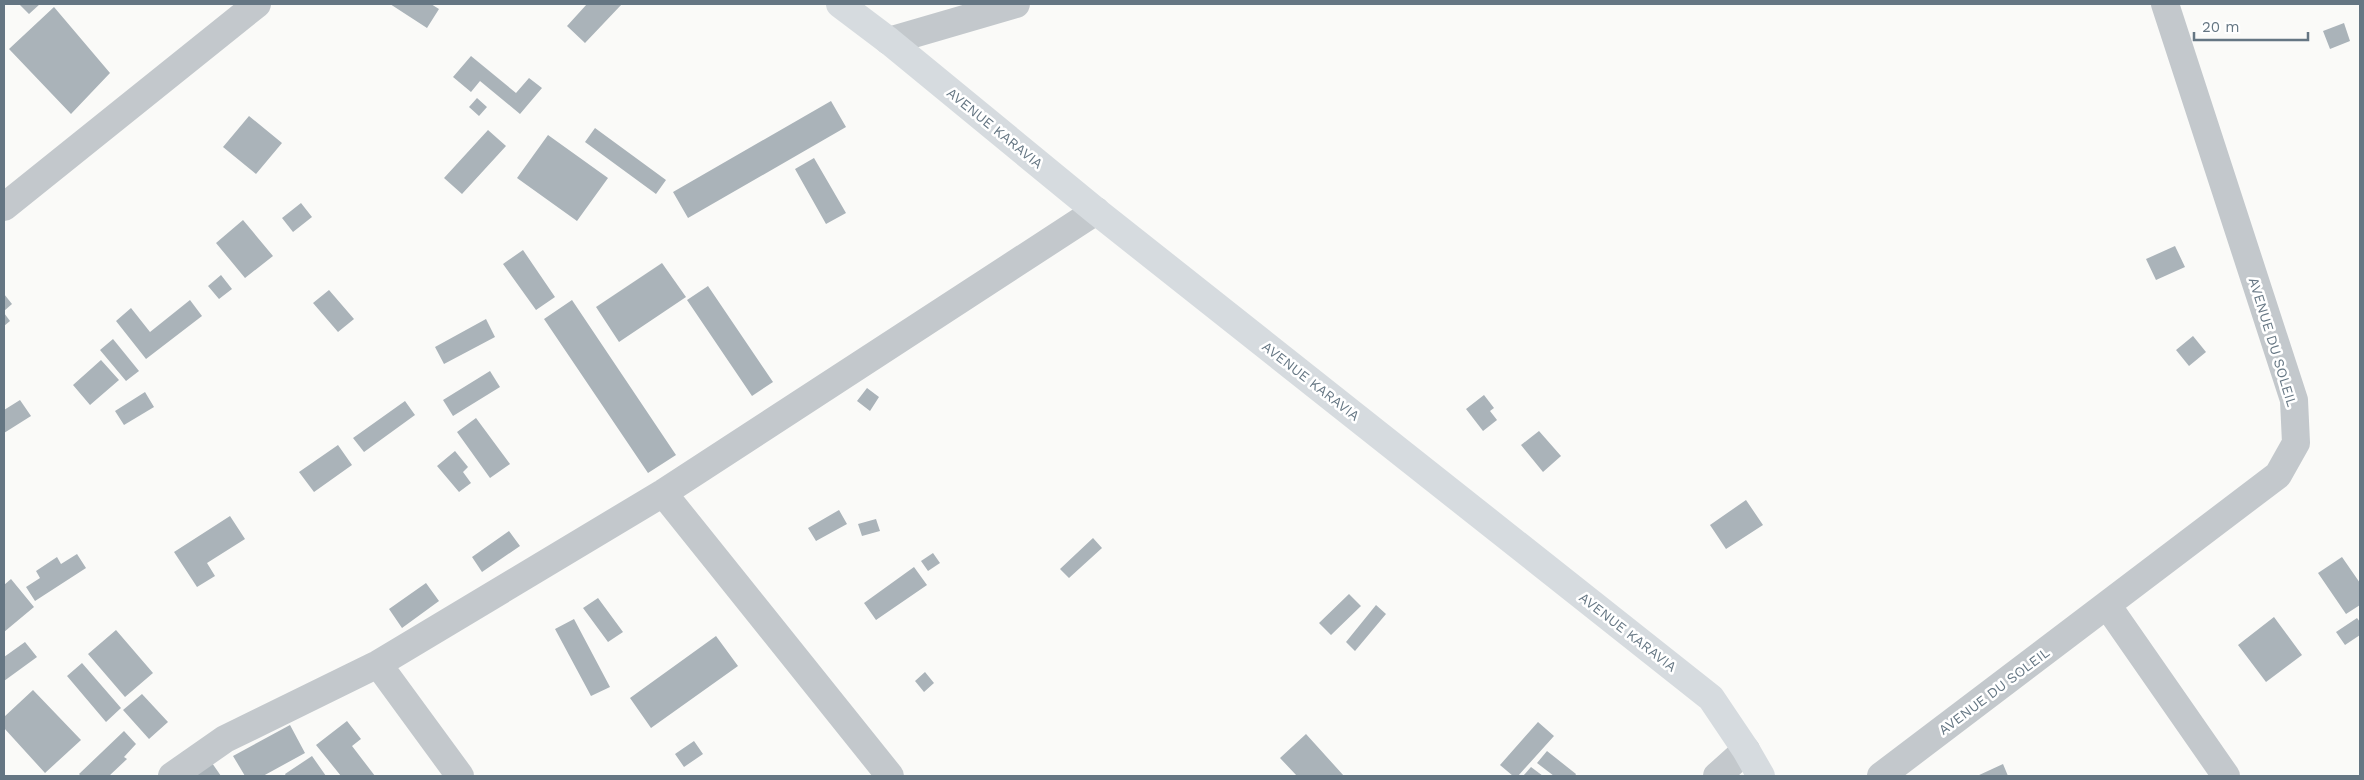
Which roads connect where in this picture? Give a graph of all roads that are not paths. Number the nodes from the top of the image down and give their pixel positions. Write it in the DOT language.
graph roads {
  1 [pos="257,4"];
  2 [pos="840,4"];
  3 [pos="1016,4"];
  4 [pos="2164,4"];
  5 [pos="889,41"];
  6 [pos="4,207"];
  7 [pos="1096,211"];
  8 [pos="663,493"];
  9 [pos="2107,605"];
  10 [pos="378,664"];
  11 [pos="1746,750"];
  12 [pos="172,776"];
  13 [pos="460,776"];
  14 [pos="890,776"];
  15 [pos="1717,776"];
  16 [pos="1760,776"];
  17 [pos="1881,776"];
  18 [pos="2226,776"];
  1 -- 6 [label="street"];
  2 -- 5 [label="street, AVENUE KARAVIA"];
  3 -- 5 [label="street"];
  4 -- 9 [label="street, AVENUE DU SOLEIL"];
  5 -- 7 [label="street, AVENUE KARAVIA"];
  7 -- 8 [label="street"];
  7 -- 11 [label="street, AVENUE KARAVIA"];
  8 -- 10 [label="street"];
  8 -- 14 [label="street"];
  9 -- 17 [label="street, AVENUE DU SOLEIL"];
  9 -- 18 [label="street"];
  10 -- 12 [label="street"];
  10 -- 13 [label="street"];
  11 -- 15 [label="street"];
  11 -- 16 [label="street, AVENUE KARAVIA"];
}
